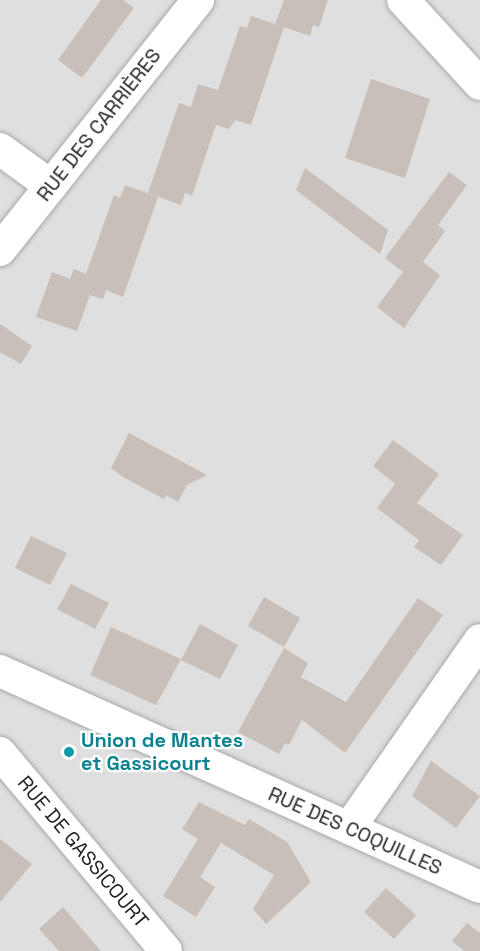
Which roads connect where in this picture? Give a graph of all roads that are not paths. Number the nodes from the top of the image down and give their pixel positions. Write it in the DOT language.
graph roads {
  1 [pos="198,0"];
  2 [pos="404,0"];
  3 [pos="480,84"];
  4 [pos="0,149"];
  5 [pos="51,186"];
  6 [pos="0,250"];
  7 [pos="480,640"];
  8 [pos="0,671"];
  9 [pos="0,753"];
  10 [pos="349,828"];
  11 [pos="480,887"];
  12 [pos="166,951"];
  1 -- 5 [label="street, RUE DES CARRIÈRES"];
  2 -- 3 [label="street"];
  4 -- 5 [label="street"];
  5 -- 6 [label="street, RUE DES CARRIÈRES"];
  7 -- 10 [label="street"];
  8 -- 10 [label="street, RUE DES COQUILLES"];
  9 -- 12 [label="street, RUE DE GASSICOURT"];
  10 -- 11 [label="street, RUE DES COQUILLES"];
}
